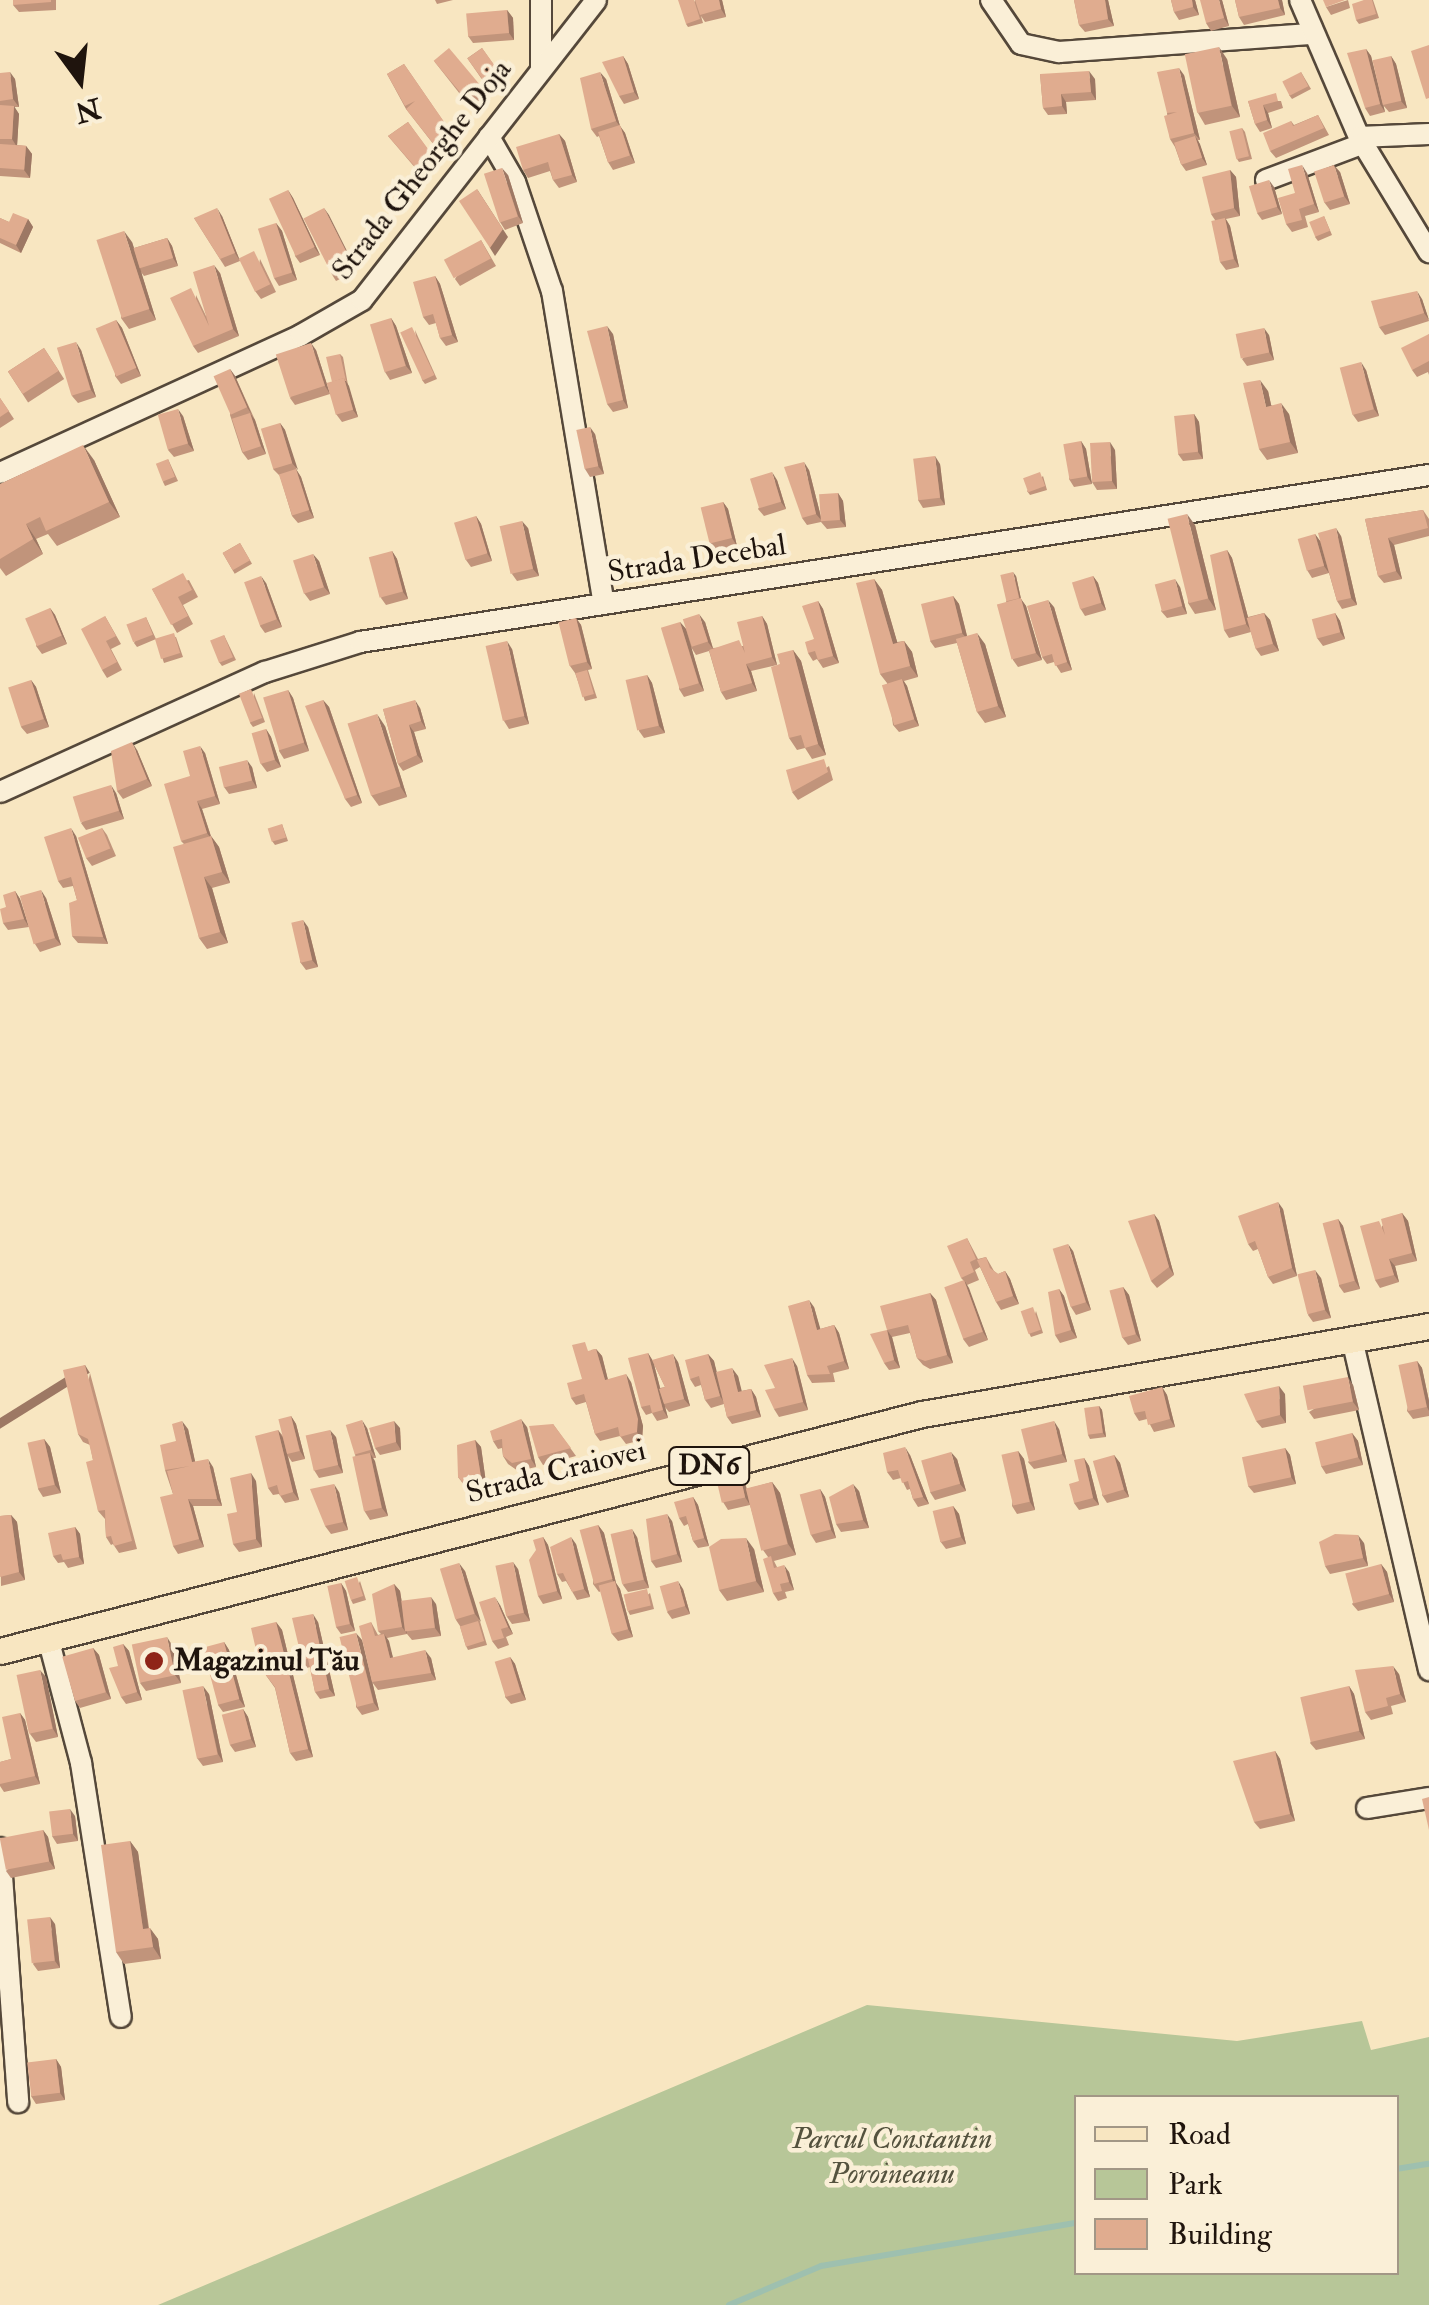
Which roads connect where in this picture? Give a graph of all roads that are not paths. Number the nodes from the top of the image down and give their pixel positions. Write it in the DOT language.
graph roads {
  1 [pos="541,0"];
  2 [pos="596,0"];
  3 [pos="991,0"];
  4 [pos="1300,0"];
  5 [pos="1313,34"];
  6 [pos="541,67"];
  7 [pos="1429,134"];
  8 [pos="489,137"];
  9 [pos="1360,140"];
  10 [pos="1266,180"];
  11 [pos="1429,252"];
  12 [pos="0,474"];
  13 [pos="1429,475"];
  14 [pos="604,604"];
  15 [pos="0,792"];
  16 [pos="1429,1326"];
  17 [pos="1352,1339"];
  18 [pos="48,1638"];
  19 [pos="0,1652"];
  20 [pos="1429,1670"];
  21 [pos="1429,1798"];
  22 [pos="1367,1808"];
  23 [pos="0,1848"];
  24 [pos="121,2017"];
  25 [pos="18,2102"];
  1 -- 6 [label="street"];
  2 -- 6 [label="street, Strada Gheorghe Doja"];
  3 -- 5 [label="street"];
  4 -- 5 [label="street"];
  5 -- 9 [label="street"];
  6 -- 8 [label="street, Strada Gheorghe Doja"];
  7 -- 9 [label="street"];
  8 -- 12 [label="street, Strada Gheorghe Doja"];
  8 -- 14 [label="street"];
  9 -- 10 [label="street"];
  9 -- 11 [label="street"];
  13 -- 14 [label="street, Strada Decebal"];
  14 -- 15 [label="street, Strada Decebal"];
  16 -- 17 [label="main road, Strada Craiovei / DN6"];
  17 -- 18 [label="main road, Strada Craiovei / DN6"];
  17 -- 20 [label="street"];
  18 -- 19 [label="main road, Strada Craiovei / DN6"];
  18 -- 24 [label="street"];
  21 -- 22 [label="street"];
  23 -- 25 [label="street"];
}
